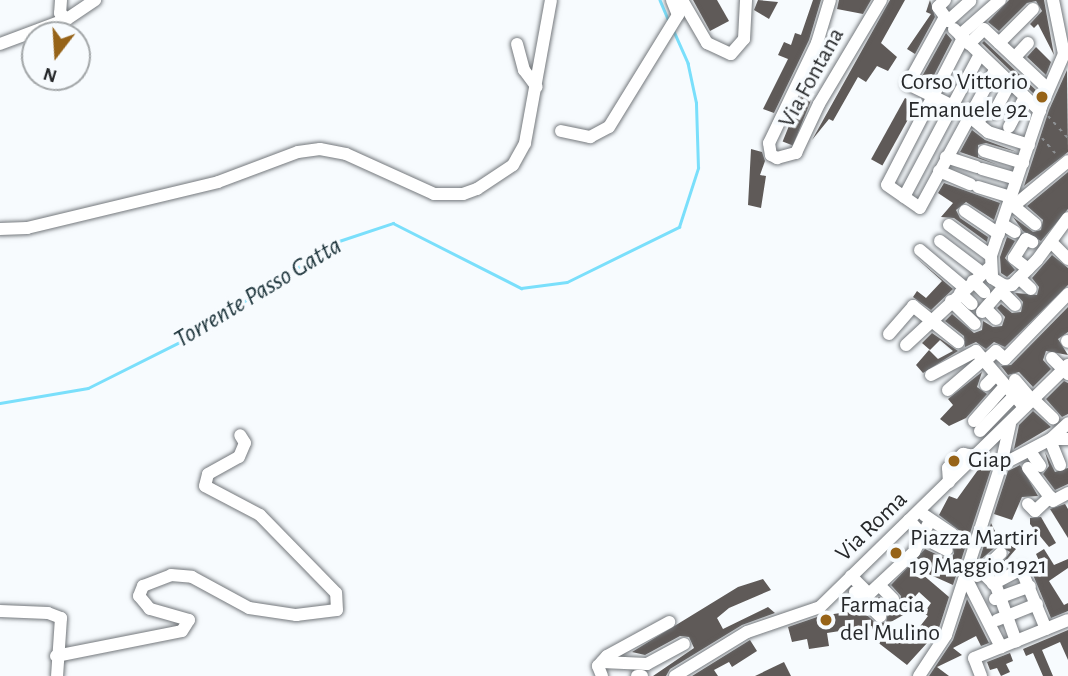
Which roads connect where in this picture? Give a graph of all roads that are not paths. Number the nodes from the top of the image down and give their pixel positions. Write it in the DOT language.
graph roads {
  1 [pos="61,0"];
  2 [pos="95,0"];
  3 [pos="551,0"];
  4 [pos="672,0"];
  5 [pos="682,0"];
  6 [pos="746,0"];
  7 [pos="830,0"];
  8 [pos="881,0"];
  9 [pos="970,0"];
  10 [pos="1000,0"];
  11 [pos="1053,0"];
  12 [pos="1033,9"];
  13 [pos="985,13"];
  14 [pos="67,19"];
  15 [pos="1063,19"];
  16 [pos="953,24"];
  17 [pos="999,43"];
  18 [pos="1028,43"];
  19 [pos="0,44"];
  20 [pos="516,44"];
  21 [pos="980,54"];
  22 [pos="1065,54"];
  23 [pos="1015,57"];
  24 [pos="995,69"];
  25 [pos="1010,83"];
  26 [pos="537,87"];
  27 [pos="1048,89"];
  28 [pos="932,96"];
  29 [pos="1025,97"];
  30 [pos="952,106"];
  31 [pos="1040,109"];
  32 [pos="973,119"];
  33 [pos="1009,127"];
  34 [pos="561,131"];
  35 [pos="1029,145"];
  36 [pos="984,150"];
  37 [pos="928,152"];
  38 [pos="945,158"];
  39 [pos="1068,161"];
  40 [pos="1023,163"];
  41 [pos="939,172"];
  42 [pos="1017,180"];
  43 [pos="904,197"];
  44 [pos="1012,201"];
  45 [pos="965,211"];
  46 [pos="1068,218"];
  47 [pos="949,225"];
  48 [pos="1035,225"];
  49 [pos="0,229"];
  50 [pos="1001,229"];
  51 [pos="1015,232"];
  52 [pos="940,241"];
  53 [pos="1032,242"];
  54 [pos="1051,242"];
  55 [pos="920,250"];
  56 [pos="1068,259"];
  57 [pos="1024,274"];
  58 [pos="973,280"];
  59 [pos="1004,289"];
  60 [pos="1031,289"];
  61 [pos="984,292"];
  62 [pos="1068,294"];
  63 [pos="1015,305"];
  64 [pos="980,308"];
  65 [pos="996,319"];
  66 [pos="932,321"];
  67 [pos="975,324"];
  68 [pos="889,334"];
  69 [pos="958,342"];
  70 [pos="906,345"];
  71 [pos="1052,358"];
  72 [pos="984,361"];
  73 [pos="1067,369"];
  74 [pos="932,375"];
  75 [pos="996,375"];
  76 [pos="986,386"];
  77 [pos="1011,387"];
  78 [pos="948,390"];
  79 [pos="1030,402"];
  80 [pos="1053,418"];
  81 [pos="1010,423"];
  82 [pos="1068,423"];
  83 [pos="977,426"];
  84 [pos="240,435"];
  85 [pos="1068,439"];
  86 [pos="1051,440"];
  87 [pos="990,442"];
  88 [pos="1004,447"];
  89 [pos="1030,451"];
  90 [pos="1060,465"];
  91 [pos="1001,466"];
  92 [pos="1050,497"];
  93 [pos="1067,497"];
  94 [pos="1028,504"];
  95 [pos="919,511"];
  96 [pos="909,520"];
  97 [pos="930,521"];
  98 [pos="952,534"];
  99 [pos="922,535"];
  100 [pos="947,550"];
  101 [pos="1001,553"];
  102 [pos="982,572"];
  103 [pos="848,579"];
  104 [pos="966,583"];
  105 [pos="993,584"];
  106 [pos="879,585"];
  107 [pos="1030,586"];
  108 [pos="861,592"];
  109 [pos="998,598"];
  110 [pos="893,599"];
  111 [pos="827,600"];
  112 [pos="1037,604"];
  113 [pos="0,611"];
  114 [pos="880,615"];
  115 [pos="1002,618"];
  116 [pos="1068,620"];
  117 [pos="669,622"];
  118 [pos="1046,629"];
  119 [pos="1016,641"];
  120 [pos="684,644"];
  121 [pos="1001,647"];
  122 [pos="56,656"];
  123 [pos="602,662"];
  124 [pos="57,676"];
  125 [pos="602,676"];
  126 [pos="675,676"];
  127 [pos="919,676"];
  128 [pos="981,676"];
  1 -- 14 [label="street"];
  2 -- 14 [label="street"];
  3 -- 26 [label="street"];
  4 -- 34 [label="street"];
  5 -- 6 [label="street"];
  7 -- 8 [label="street, Via Fontana"];
  9 -- 13 [label="street"];
  9 -- 16 [label="street"];
  10 -- 13 [label="street"];
  11 -- 15 [label="street"];
  12 -- 17 [label="street"];
  13 -- 16 [label="street"];
  14 -- 19 [label="street"];
  15 -- 22 [label="street"];
  16 -- 17 [label="street"];
  16 -- 21 [label="street"];
  16 -- 28 [label="street"];
  16 -- 28 [label="street"];
  17 -- 23 [label="street"];
  18 -- 23 [label="street"];
  20 -- 26 [label="street"];
  21 -- 24 [label="street"];
  21 -- 30 [label="street"];
  22 -- 27 [label="street"];
  23 -- 27 [label="street"];
  24 -- 25 [label="street"];
  24 -- 32 [label="street"];
  25 -- 29 [label="street"];
  25 -- 32 [label="street"];
  26 -- 49 [label="street"];
  27 -- 31 [label="street"];
  28 -- 30 [label="street"];
  28 -- 43 [label="street"];
  29 -- 31 [label="street"];
  29 -- 33 [label="street"];
  30 -- 32 [label="street"];
  30 -- 37 [label="street"];
  31 -- 35 [label="street"];
  32 -- 35 [label="street"];
  32 -- 38 [label="street"];
  35 -- 40 [label="street"];
  36 -- 40 [label="street"];
  37 -- 38 [label="street"];
  37 -- 43 [label="street"];
  38 -- 41 [label="street"];
  38 -- 42 [label="street"];
  39 -- 44 [label="street"];
  40 -- 42 [label="street"];
  41 -- 43 [label="street"];
  41 -- 44 [label="street"];
  42 -- 44 [label="street"];
  44 -- 48 [label="street"];
  44 -- 50 [label="street"];
  45 -- 50 [label="street"];
  46 -- 54 [label="street"];
  47 -- 58 [label="street"];
  50 -- 51 [label="street"];
  50 -- 58 [label="street"];
  52 -- 58 [label="street"];
  53 -- 57 [label="street"];
  54 -- 56 [label="street"];
  54 -- 57 [label="street"];
  55 -- 58 [label="street"];
  57 -- 59 [label="street"];
  57 -- 60 [label="street"];
  58 -- 59 [label="street"];
  58 -- 61 [label="street"];
  58 -- 64 [label="street"];
  58 -- 66 [label="street"];
  58 -- 67 [label="street"];
  59 -- 63 [label="street"];
  59 -- 64 [label="street"];
  62 -- 72 [label="street"];
  64 -- 65 [label="street"];
  66 -- 68 [label="street"];
  66 -- 69 [label="street"];
  66 -- 70 [label="street"];
  71 -- 73 [label="street"];
  72 -- 74 [label="street"];
  72 -- 75 [label="street"];
  72 -- 78 [label="street"];
  73 -- 79 [label="street, Via Roma"];
  75 -- 76 [label="street"];
  75 -- 77 [label="street"];
  77 -- 79 [label="street"];
  77 -- 83 [label="street"];
  79 -- 80 [label="street"];
  79 -- 81 [label="street, Via Roma"];
  81 -- 87 [label="street, Via Roma"];
  81 -- 88 [label="street"];
  82 -- 86 [label="street"];
  84 -- 122 [label="street"];
  85 -- 86 [label="street"];
  86 -- 89 [label="street"];
  86 -- 90 [label="street"];
  87 -- 88 [label="street"];
  87 -- 95 [label="street, Via Roma"];
  88 -- 91 [label="street"];
  89 -- 91 [label="street"];
  89 -- 92 [label="street"];
  91 -- 104 [label="street"];
  92 -- 93 [label="street"];
  92 -- 94 [label="street"];
  95 -- 96 [label="street, Via Roma"];
  95 -- 97 [label="street"];
  96 -- 99 [label="street"];
  96 -- 103 [label="street, Via Roma"];
  97 -- 98 [label="street"];
  97 -- 99 [label="street"];
  99 -- 100 [label="street"];
  99 -- 106 [label="street"];
  101 -- 102 [label="street"];
  102 -- 104 [label="street"];
  102 -- 105 [label="street"];
  103 -- 108 [label="street"];
  103 -- 111 [label="street, Via Roma"];
  104 -- 121 [label="street"];
  104 -- 127 [label="street"];
  105 -- 107 [label="street"];
  105 -- 109 [label="street"];
  106 -- 108 [label="street"];
  106 -- 110 [label="street"];
  107 -- 109 [label="street"];
  107 -- 112 [label="street"];
  108 -- 111 [label="street"];
  108 -- 114 [label="street"];
  109 -- 115 [label="street"];
  111 -- 126 [label="street, Via Roma"];
  112 -- 115 [label="street"];
  112 -- 118 [label="street"];
  113 -- 122 [label="street"];
  115 -- 119 [label="street"];
  116 -- 118 [label="street"];
  117 -- 123 [label="street"];
  118 -- 119 [label="street"];
  119 -- 121 [label="street"];
  120 -- 123 [label="street"];
  121 -- 128 [label="street"];
  122 -- 124 [label="street"];
  123 -- 125 [label="street"];
}
